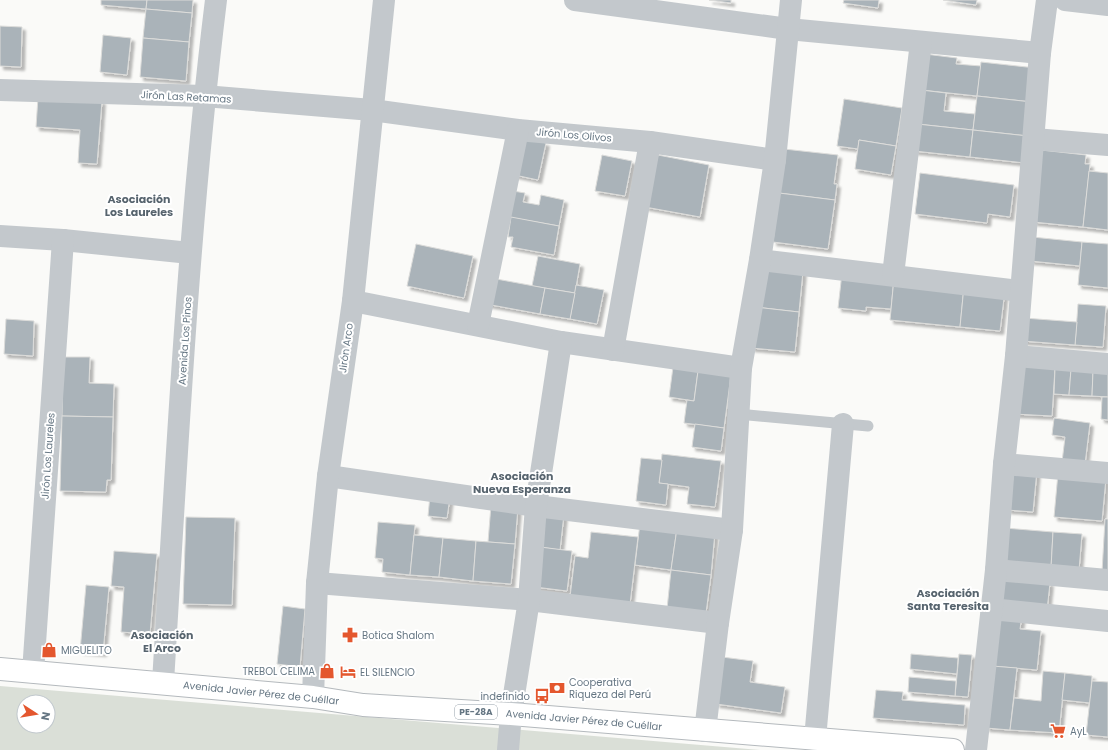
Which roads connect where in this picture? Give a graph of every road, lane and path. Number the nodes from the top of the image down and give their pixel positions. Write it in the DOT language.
graph roads {
  1 [pos="216,0"];
  2 [pos="384,0"];
  3 [pos="575,0"];
  4 [pos="791,0"];
  5 [pos="1046,0"];
  6 [pos="1065,0"];
  7 [pos="1108,5"];
  8 [pos="788,29"];
  9 [pos="921,42"];
  10 [pos="1040,53"];
  11 [pos="0,90"];
  12 [pos="204,96"];
  13 [pos="372,110"];
  14 [pos="518,130"];
  15 [pos="1034,139"];
  16 [pos="650,142"];
  17 [pos="1108,145"];
  18 [pos="775,160"];
  19 [pos="0,236"];
  20 [pos="63,240"];
  21 [pos="190,253"];
  22 [pos="760,260"];
  23 [pos="893,276"];
  24 [pos="1020,291"];
  25 [pos="353,301"];
  26 [pos="478,325"];
  27 [pos="562,342"];
  28 [pos="614,350"];
  29 [pos="1016,356"];
  30 [pos="1108,364"];
  31 [pos="741,368"];
  32 [pos="738,414"];
  33 [pos="843,424"];
  34 [pos="868,426"];
  35 [pos="1004,464"];
  36 [pos="1108,473"];
  37 [pos="328,476"];
  38 [pos="536,506"];
  39 [pos="732,530"];
  40 [pos="996,570"];
  41 [pos="1108,580"];
  42 [pos="317,583"];
  43 [pos="529,600"];
  44 [pos="991,609"];
  45 [pos="1108,621"];
  46 [pos="718,623"];
  47 [pos="0,669"];
  48 [pos="33,672"];
  49 [pos="163,682"];
  50 [pos="313,697"];
  51 [pos="511,714"];
  52 [pos="705,731"];
  53 [pos="815,739"];
  54 [pos="508,750"];
  55 [pos="953,750"];
  56 [pos="976,750"];
  1 -- 12 [label="street, Avenida Los Pinos"];
  2 -- 13 [label="street, Jirón Arco"];
  3 -- 8 [label="street"];
  4 -- 8 [label="street"];
  5 -- 10 [label="street"];
  6 -- 7 [label="street"];
  8 -- 9 [label="street"];
  8 -- 18 [label="street"];
  9 -- 10 [label="street"];
  9 -- 23 [label="street"];
  10 -- 15 [label="street"];
  11 -- 12 [label="street, Jirón Las Retamas"];
  12 -- 13 [label="street, Jirón Las Retamas"];
  12 -- 21 [label="street, Avenida Los Pinos"];
  13 -- 14 [label="street, Jirón Los Olivos"];
  13 -- 25 [label="street, Jirón Arco"];
  14 -- 16 [label="street, Jirón Los Olivos"];
  14 -- 26 [label="street"];
  15 -- 17 [label="street"];
  15 -- 24 [label="street"];
  16 -- 18 [label="street, Jirón Los Olivos"];
  16 -- 28 [label="street"];
  18 -- 22 [label="street"];
  19 -- 20 [label="street"];
  20 -- 21 [label="street"];
  20 -- 48 [label="street, Jirón Los Laureles"];
  21 -- 49 [label="street, Avenida Los Pinos"];
  22 -- 23 [label="street"];
  22 -- 31 [label="street"];
  23 -- 24 [label="street"];
  24 -- 29 [label="street"];
  25 -- 26 [label="street"];
  25 -- 37 [label="street, Jirón Arco"];
  26 -- 27 [label="street"];
  27 -- 28 [label="street"];
  27 -- 38 [label="street"];
  28 -- 31 [label="street"];
  29 -- 30 [label="street"];
  29 -- 35 [label="street"];
  31 -- 32 [label="street"];
  32 -- 33 [label="lane"];
  32 -- 39 [label="street"];
  33 -- 34 [label="lane"];
  33 -- 53 [label="street"];
  35 -- 36 [label="street"];
  35 -- 40 [label="street"];
  37 -- 38 [label="street"];
  37 -- 42 [label="street, Jirón Arco"];
  38 -- 39 [label="street"];
  38 -- 43 [label="street"];
  39 -- 46 [label="street"];
  40 -- 41 [label="street"];
  40 -- 44 [label="street"];
  42 -- 43 [label="street"];
  42 -- 50 [label="street, Jirón Arco"];
  43 -- 46 [label="street"];
  43 -- 51 [label="street"];
  44 -- 45 [label="street"];
  44 -- 56 [label="street"];
  46 -- 52 [label="street"];
  47 -- 48 [label="highway, Avenida Javier Pérez de Cuéllar / PE-28A"];
  48 -- 49 [label="highway, Avenida Javier Pérez de Cuéllar / PE-28A"];
  49 -- 50 [label="highway, Avenida Javier Pérez de Cuéllar / PE-28A"];
  50 -- 51 [label="highway, Avenida Javier Pérez de Cuéllar / PE-28A"];
  51 -- 52 [label="highway, Avenida Javier Pérez de Cuéllar / PE-28A"];
  51 -- 54 [label="street"];
  52 -- 53 [label="highway, Avenida Javier Pérez de Cuéllar / PE-28A"];
  53 -- 55 [label="highway, Avenida Javier Pérez de Cuéllar / PE-28A"];
}
